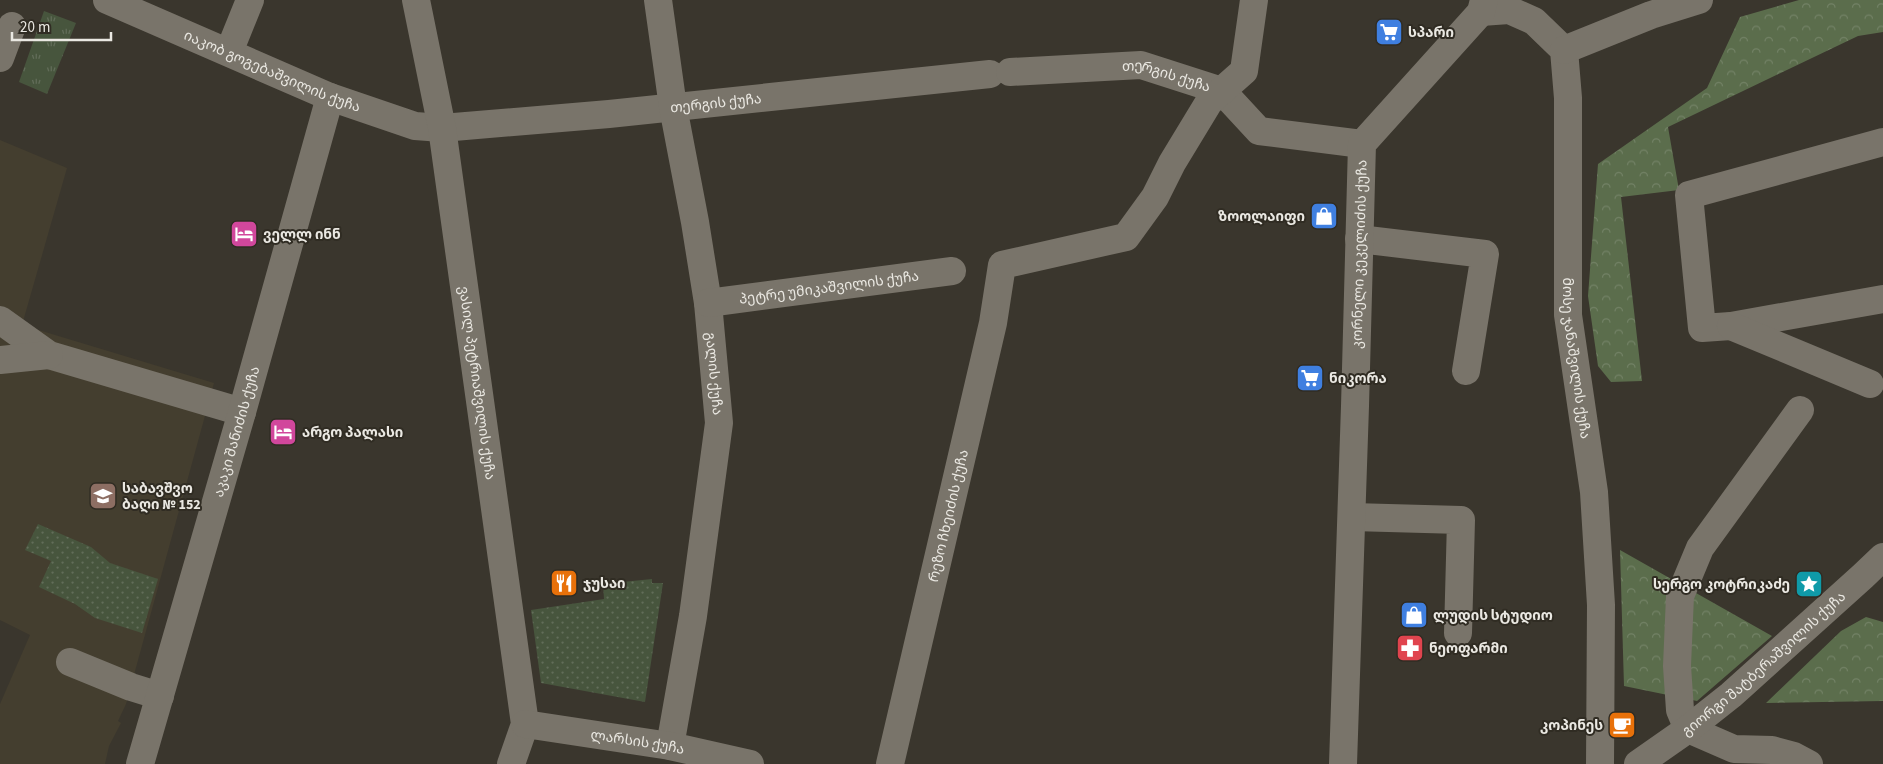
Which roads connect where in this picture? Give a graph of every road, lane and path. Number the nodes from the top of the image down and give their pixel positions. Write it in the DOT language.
graph roads {
  1 [pos="107,0"];
  2 [pos="250,0"];
  3 [pos="416,0"];
  4 [pos="658,0"];
  5 [pos="1254,0"];
  6 [pos="1699,0"];
  7 [pos="1482,6"];
  8 [pos="12,26"];
  9 [pos="1564,50"];
  10 [pos="229,52"];
  11 [pos="0,58"];
  12 [pos="1222,91"];
  13 [pos="330,97"];
  14 [pos="672,107"];
  15 [pos="442,128"];
  16 [pos="1883,142"];
  17 [pos="1362,144"];
  18 [pos="1359,239"];
  19 [pos="952,271"];
  20 [pos="1883,299"];
  21 [pos="708,303"];
  22 [pos="0,320"];
  23 [pos="1731,326"];
  24 [pos="49,355"];
  25 [pos="0,360"];
  26 [pos="1466,371"];
  27 [pos="1870,384"];
  28 [pos="1800,410"];
  29 [pos="242,412"];
  30 [pos="1352,517"];
  31 [pos="1883,557"];
  32 [pos="1873,576"];
  33 [pos="1458,633"];
  34 [pos="70,662"];
  35 [pos="160,696"];
  36 [pos="525,724"];
  37 [pos="1688,729"];
  38 [pos="670,746"];
  39 [pos="140,764"];
  40 [pos="512,764"];
  41 [pos="750,764"];
  42 [pos="890,764"];
  43 [pos="1343,764"];
  44 [pos="1600,764"];
  45 [pos="1638,764"];
  46 [pos="1809,764"];
  1 -- 10 [label="street, იაკობ გოგებაშვილის ქუჩა"];
  2 -- 10 [label="street"];
  3 -- 15 [label="street, ვასილ პეტრიაშვილის ქუჩა"];
  4 -- 14 [label="street, გალის ქუჩა"];
  5 -- 12 [label="street"];
  6 -- 9 [label="street"];
  7 -- 9 [label="street"];
  7 -- 17 [label="street, კორნელი კეკელიძის ქუჩა"];
  8 -- 11 [label="street"];
  9 -- 44 [label="street, მოსე ჯანაშვილის ქუჩა"];
  10 -- 13 [label="street, იაკობ გოგებაშვილის ქუჩა"];
  12 -- 14 [label="street, თერგის ქუჩა"];
  12 -- 17 [label="street, თერგის ქუჩა"];
  12 -- 42 [label="street, რეზო ჩხეიძის ქუჩა"];
  13 -- 15 [label="street, იაკობ გოგებაშვილის ქუჩა"];
  13 -- 29 [label="street, აკაკი შანიძის ქუჩა"];
  14 -- 15 [label="street, თერგის ქუჩა"];
  14 -- 21 [label="street, გალის ქუჩა"];
  15 -- 36 [label="street, ვასილ პეტრიაშვილის ქუჩა"];
  16 -- 23 [label="street"];
  17 -- 18 [label="street, კორნელი კეკელიძის ქუჩა"];
  18 -- 26 [label="street"];
  18 -- 30 [label="street, კორნელი კეკელიძის ქუჩა"];
  19 -- 21 [label="street, პეტრე უმიკაშვილის ქუჩა"];
  20 -- 23 [label="street"];
  21 -- 38 [label="street, გალის ქუჩა"];
  22 -- 24 [label="street"];
  23 -- 27 [label="street"];
  24 -- 25 [label="street"];
  24 -- 29 [label="street"];
  28 -- 37 [label="street"];
  29 -- 35 [label="street, აკაკი შანიძის ქუჩა"];
  30 -- 33 [label="street"];
  30 -- 43 [label="street, კორნელი კეკელიძის ქუჩა"];
  31 -- 32 [label="street, გიორგი შატბერაშვილის ქუჩა"];
  32 -- 37 [label="street, გიორგი შატბერაშვილის ქუჩა"];
  34 -- 35 [label="street"];
  35 -- 39 [label="street, აკაკი შანიძის ქუჩა"];
  36 -- 38 [label="street, ლარსის ქუჩა"];
  36 -- 40 [label="street, ვასილ პეტრიაშვილის ქუჩა"];
  37 -- 45 [label="street, გიორგი შატბერაშვილის ქუჩა"];
  37 -- 46 [label="street"];
  38 -- 41 [label="street, ლარსის ქუჩა"];
}
